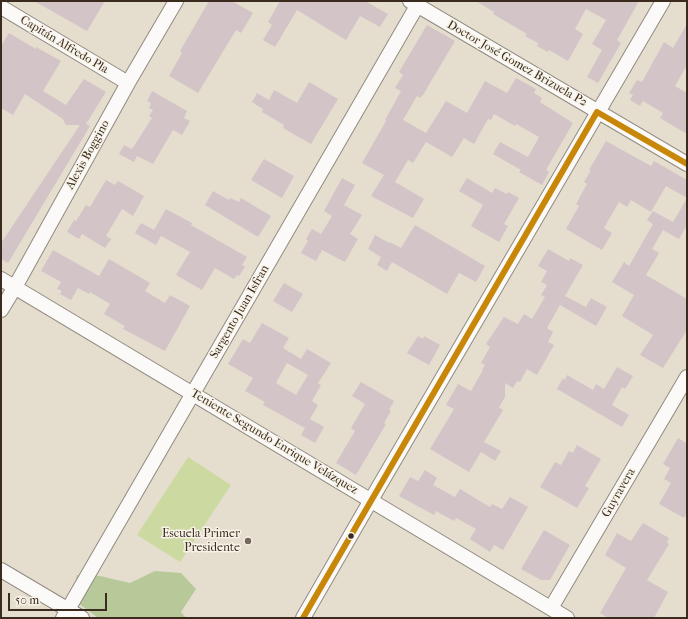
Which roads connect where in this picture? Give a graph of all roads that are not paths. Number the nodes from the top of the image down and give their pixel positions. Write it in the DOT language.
graph roads {
  1 [pos="176,1"];
  2 [pos="663,1"];
  3 [pos="413,3"];
  4 [pos="1,9"];
  5 [pos="128,83"];
  6 [pos="597,112"];
  7 [pos="687,164"];
  8 [pos="1,279"];
  9 [pos="15,287"];
  10 [pos="1,310"];
  11 [pos="687,377"];
  12 [pos="193,394"];
  13 [pos="371,500"];
  14 [pos="1,570"];
  15 [pos="551,608"];
  16 [pos="66,614"];
  17 [pos="82,618"];
  18 [pos="303,618"];
  19 [pos="567,618"];
  1 -- 5 [label="street, Alexis Boggino"];
  2 -- 6 [label="street"];
  3 -- 6 [label="street, Doctor José Gomez Brizuela P2"];
  3 -- 12 [label="street, Sargento Juan Isfran"];
  4 -- 5 [label="street, Capitán Alfredo Pla"];
  5 -- 9 [label="street, Alexis Boggino"];
  6 -- 7 [label="street, Doctor José Gomez Brizuela P2"];
  6 -- 13 [label="street"];
  8 -- 9 [label="street, Teniente Segundo Enrique Velázquez"];
  9 -- 10 [label="street, Alexis Boggino"];
  9 -- 12 [label="street, Teniente Segundo Enrique Velázquez"];
  11 -- 15 [label="street, Guyravera"];
  12 -- 13 [label="street, Teniente Segundo Enrique Velázquez"];
  12 -- 16 [label="street, Sargento Juan Isfran"];
  13 -- 15 [label="street, Teniente Segundo Enrique Velázquez"];
  13 -- 18 [label="street"];
  14 -- 16 [label="street"];
  15 -- 19 [label="street, Teniente Segundo Enrique Velázquez"];
  16 -- 17 [label="street"];
}
